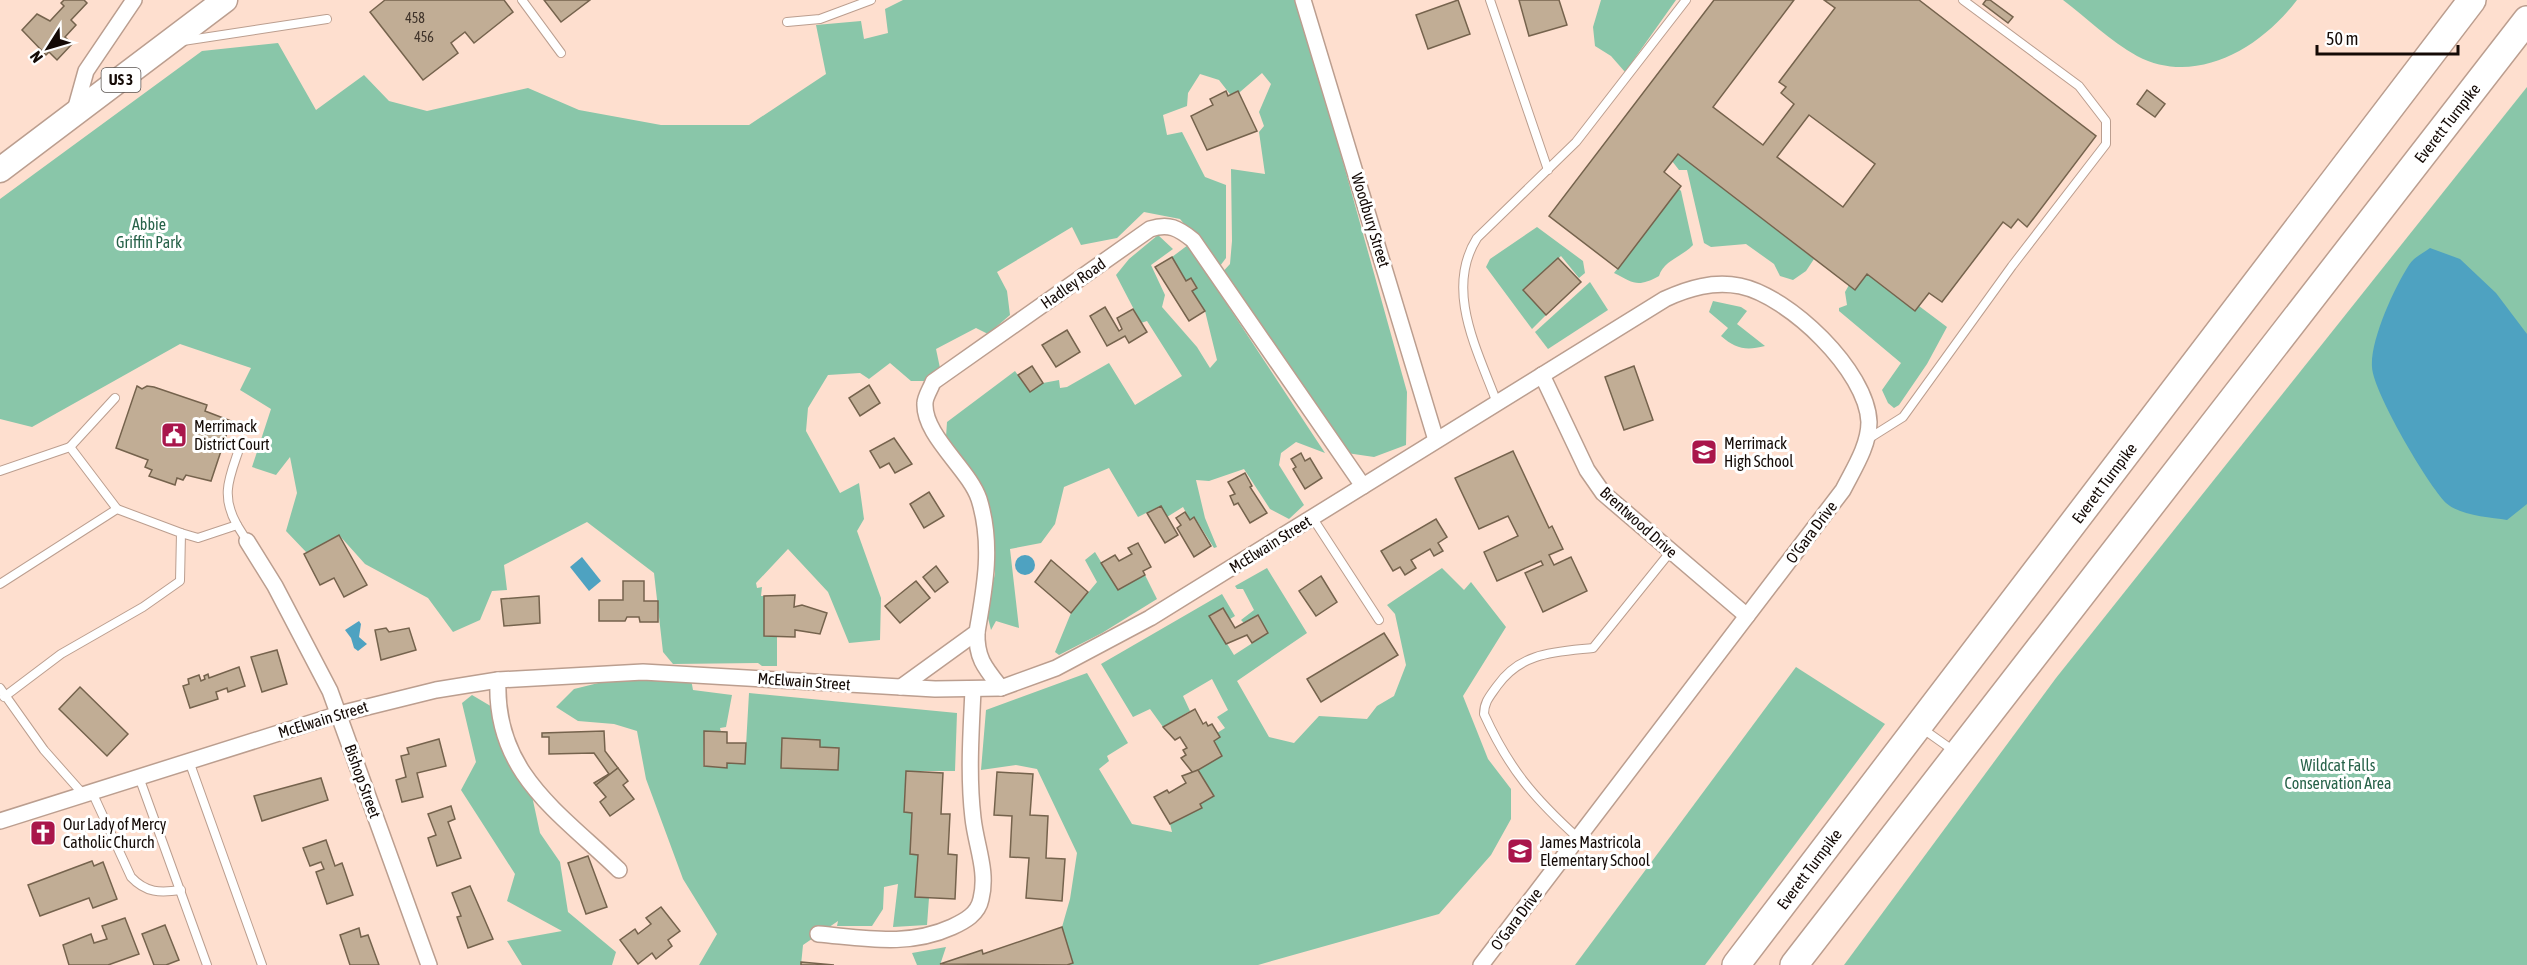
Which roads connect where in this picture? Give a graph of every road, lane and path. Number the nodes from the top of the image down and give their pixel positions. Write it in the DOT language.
graph roads {
  1 [pos="134,0"];
  2 [pos="225,0"];
  3 [pos="522,0"];
  4 [pos="871,0"];
  5 [pos="1304,0"];
  6 [pos="1490,0"];
  7 [pos="1686,0"];
  8 [pos="1963,0"];
  9 [pos="2472,0"];
  10 [pos="327,19"];
  11 [pos="2527,20"];
  12 [pos="788,22"];
  13 [pos="169,43"];
  14 [pos="561,53"];
  15 [pos="73,116"];
  16 [pos="0,170"];
  17 [pos="1548,170"];
  18 [pos="1542,375"];
  19 [pos="115,398"];
  20 [pos="1497,403"];
  21 [pos="1436,440"];
  22 [pos="1866,441"];
  23 [pos="242,443"];
  24 [pos="70,447"];
  25 [pos="0,471"];
  26 [pos="1363,486"];
  27 [pos="117,509"];
  28 [pos="1312,518"];
  29 [pos="237,525"];
  30 [pos="181,533"];
  31 [pos="247,541"];
  32 [pos="1671,551"];
  33 [pos="0,584"];
  34 [pos="1747,616"];
  35 [pos="1379,620"];
  36 [pos="977,632"];
  37 [pos="498,680"];
  38 [pos="901,687"];
  39 [pos="0,688"];
  40 [pos="1001,688"];
  41 [pos="972,690"];
  42 [pos="4,697"];
  43 [pos="339,714"];
  44 [pos="1918,726"];
  45 [pos="1958,754"];
  46 [pos="189,761"];
  47 [pos="139,777"];
  48 [pos="87,793"];
  49 [pos="0,821"];
  50 [pos="1578,838"];
  51 [pos="619,870"];
  52 [pos="181,890"];
  53 [pos="818,934"];
  54 [pos="207,965"];
  55 [pos="262,965"];
  56 [pos="429,965"];
  57 [pos="1481,965"];
  58 [pos="1736,965"];
  59 [pos="1794,965"];
  1 -- 15 [label="street"];
  2 -- 13 [label="main road, US 3"];
  3 -- 14 [label="lane"];
  4 -- 12 [label="lane"];
  5 -- 21 [label="street, Woodbury Street"];
  6 -- 17 [label="lane"];
  7 -- 17 [label="lane"];
  8 -- 22 [label="lane"];
  9 -- 44 [label="highway, Everett Turnpike"];
  10 -- 13 [label="lane"];
  11 -- 45 [label="highway, Everett Turnpike"];
  13 -- 15 [label="main road, US 3"];
  15 -- 16 [label="main road, US 3"];
  17 -- 20 [label="lane"];
  18 -- 20 [label="street, McElwain Street"];
  18 -- 22 [label="street, O'Gara Drive"];
  18 -- 32 [label="street, Brentwood Drive"];
  19 -- 24 [label="lane"];
  20 -- 21 [label="street, McElwain Street"];
  21 -- 26 [label="street, McElwain Street"];
  22 -- 34 [label="street, O'Gara Drive"];
  23 -- 29 [label="lane"];
  24 -- 25 [label="lane"];
  24 -- 27 [label="lane"];
  26 -- 28 [label="street, McElwain Street"];
  26 -- 36 [label="street, Hadley Road"];
  27 -- 30 [label="lane"];
  27 -- 33 [label="lane"];
  28 -- 35 [label="lane"];
  28 -- 40 [label="street, McElwain Street"];
  29 -- 30 [label="lane"];
  29 -- 31 [label="lane"];
  30 -- 42 [label="lane"];
  31 -- 43 [label="street, Bishop Street"];
  32 -- 34 [label="street, Brentwood Drive"];
  32 -- 50 [label="lane"];
  34 -- 50 [label="street, O'Gara Drive"];
  36 -- 38 [label="street"];
  36 -- 40 [label="street, Hadley Road"];
  37 -- 38 [label="street, McElwain Street"];
  37 -- 43 [label="street, McElwain Street"];
  37 -- 51 [label="street"];
  38 -- 41 [label="street, McElwain Street"];
  39 -- 42 [label="lane"];
  40 -- 41 [label="street, McElwain Street"];
  41 -- 53 [label="street"];
  42 -- 48 [label="lane"];
  43 -- 46 [label="street, McElwain Street"];
  43 -- 56 [label="street, Bishop Street"];
  44 -- 45 [label="lane"];
  44 -- 58 [label="highway, Everett Turnpike"];
  45 -- 59 [label="highway, Everett Turnpike"];
  46 -- 47 [label="street, McElwain Street"];
  46 -- 55 [label="lane"];
  47 -- 48 [label="street, McElwain Street"];
  47 -- 52 [label="lane"];
  48 -- 49 [label="street, McElwain Street"];
  48 -- 52 [label="lane"];
  50 -- 57 [label="street, O'Gara Drive"];
  52 -- 54 [label="lane"];
}
